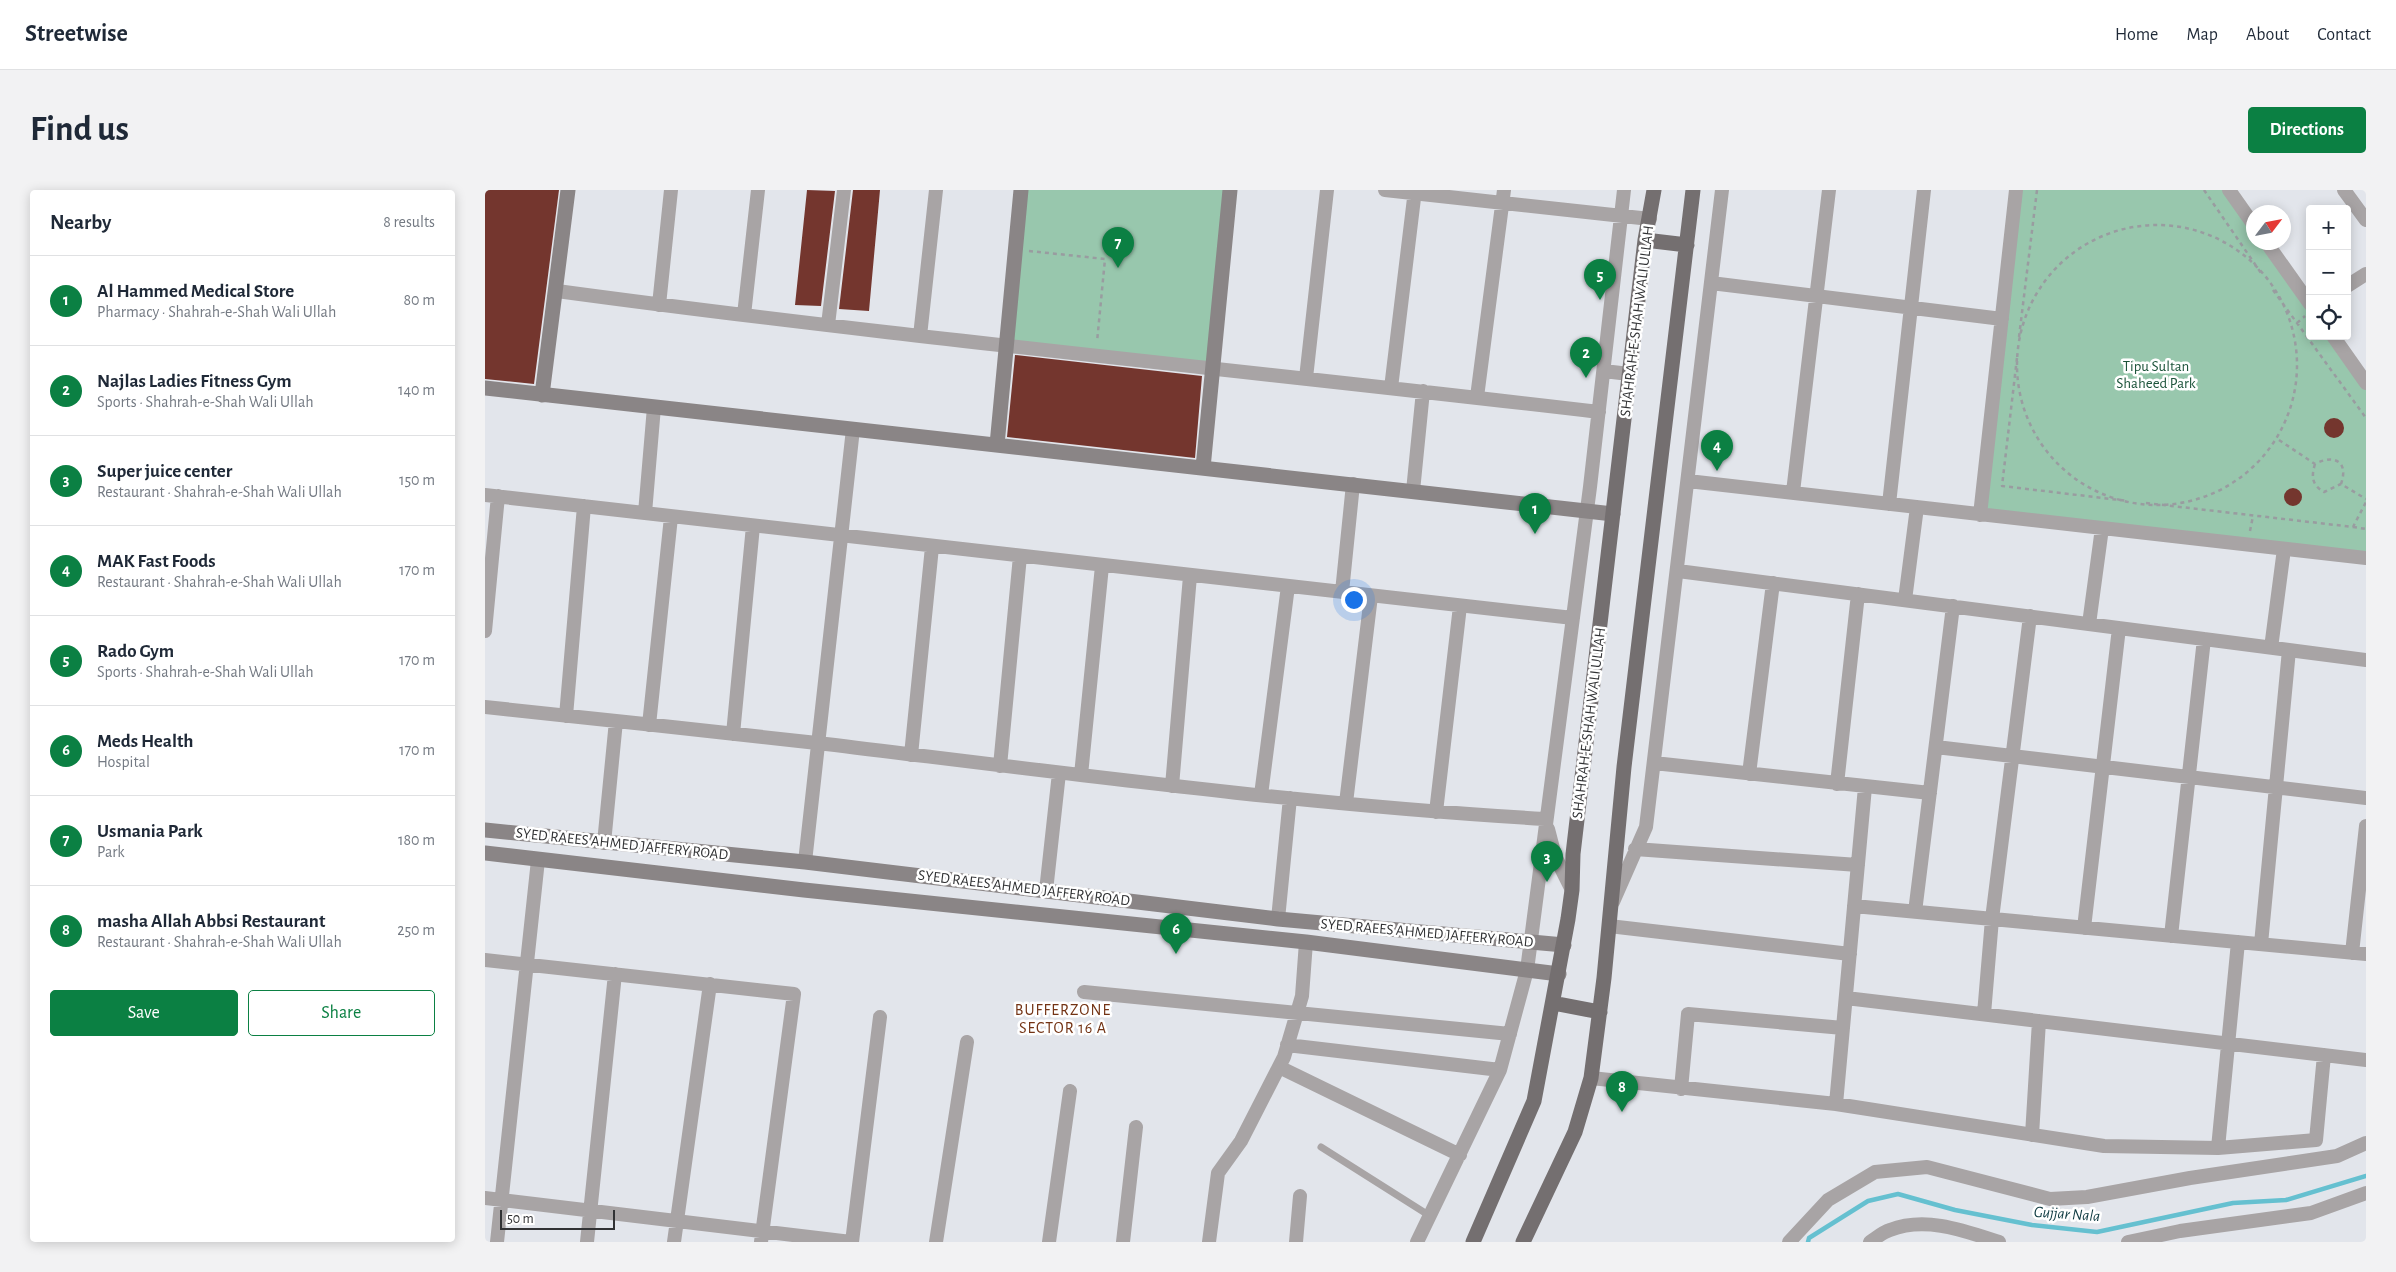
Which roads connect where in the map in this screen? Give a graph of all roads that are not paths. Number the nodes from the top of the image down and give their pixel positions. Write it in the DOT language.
graph roads {
  1 [pos="568,190"];
  2 [pos="671,190"];
  3 [pos="758,190"];
  4 [pos="844,190"];
  5 [pos="936,190"];
  6 [pos="1021,190"];
  7 [pos="1230,190"];
  8 [pos="1327,190"];
  9 [pos="1385,190"];
  10 [pos="1624,190"];
  11 [pos="1653,190"];
  12 [pos="1693,190"];
  13 [pos="1722,190"];
  14 [pos="1829,190"];
  15 [pos="1924,190"];
  16 [pos="2016,190"];
  17 [pos="2229,190"];
  18 [pos="2344,190"];
  19 [pos="1415,192"];
  20 [pos="1503,197"];
  21 [pos="2246,214"];
  22 [pos="1621,217"];
  23 [pos="1650,219"];
  24 [pos="2366,220"];
  25 [pos="1645,240"];
  26 [pos="1687,245"];
  27 [pos="2272,250"];
  28 [pos="2366,274"];
  29 [pos="1711,283"];
  30 [pos="2351,283"];
  31 [pos="557,291"];
  32 [pos="1817,296"];
  33 [pos="2306,298"];
  34 [pos="659,305"];
  35 [pos="1911,307"];
  36 [pos="744,315"];
  37 [pos="2002,318"];
  38 [pos="828,325"];
  39 [pos="919,336"];
  40 [pos="2336,340"];
  41 [pos="1006,346"];
  42 [pos="1213,367"];
  43 [pos="1604,372"];
  44 [pos="1629,374"];
  45 [pos="1306,378"];
  46 [pos="2366,383"];
  47 [pos="485,388"];
  48 [pos="1391,388"];
  49 [pos="1423,391"];
  50 [pos="542,395"];
  51 [pos="1477,398"];
  52 [pos="654,407"];
  53 [pos="1599,412"];
  54 [pos="853,429"];
  55 [pos="997,445"];
  56 [pos="1203,468"];
  57 [pos="1688,481"];
  58 [pos="1353,484"];
  59 [pos="1413,491"];
  60 [pos="1793,492"];
  61 [pos="492,495"];
  62 [pos="1889,504"];
  63 [pos="584,506"];
  64 [pos="1917,507"];
  65 [pos="1587,510"];
  66 [pos="645,513"];
  67 [pos="1613,514"];
  68 [pos="1980,515"];
  69 [pos="671,517"];
  70 [pos="753,526"];
  71 [pos="2102,528"];
  72 [pos="842,536"];
  73 [pos="932,547"];
  74 [pos="2285,549"];
  75 [pos="1020,556"];
  76 [pos="2366,558"];
  77 [pos="1102,566"];
  78 [pos="1678,570"];
  79 [pos="1190,576"];
  80 [pos="1773,583"];
  81 [pos="1288,586"];
  82 [pos="1342,592"];
  83 [pos="1858,594"];
  84 [pos="1371,596"];
  85 [pos="1905,600"];
  86 [pos="1460,606"];
  87 [pos="1953,606"];
  88 [pos="2030,616"];
  89 [pos="1573,618"];
  90 [pos="2089,624"];
  91 [pos="2119,628"];
  92 [pos="485,631"];
  93 [pos="2204,639"];
  94 [pos="2271,648"];
  95 [pos="2289,650"];
  96 [pos="2366,660"];
  97 [pos="485,707"];
  98 [pos="566,716"];
  99 [pos="616,721"];
  100 [pos="649,725"];
  101 [pos="733,734"];
  102 [pos="820,744"];
  103 [pos="1936,747"];
  104 [pos="911,755"];
  105 [pos="2013,756"];
  106 [pos="1654,763"];
  107 [pos="1000,766"];
  108 [pos="2103,767"];
  109 [pos="1059,773"];
  110 [pos="1749,774"];
  111 [pos="1081,776"];
  112 [pos="2189,777"];
  113 [pos="1837,784"];
  114 [pos="1172,786"];
  115 [pos="1865,787"];
  116 [pos="2276,788"];
  117 [pos="1930,793"];
  118 [pos="1261,795"];
  119 [pos="1291,798"];
  120 [pos="2366,798"];
  121 [pos="1346,803"];
  122 [pos="1436,812"];
  123 [pos="1545,819"];
  124 [pos="2366,826"];
  125 [pos="485,830"];
  126 [pos="558,838"];
  127 [pos="581,840"];
  128 [pos="604,842"];
  129 [pos="1635,849"];
  130 [pos="485,853"];
  131 [pos="545,861"];
  132 [pos="805,862"];
  133 [pos="581,865"];
  134 [pos="1858,865"];
  135 [pos="1572,890"];
  136 [pos="1046,891"];
  137 [pos="1854,906"];
  138 [pos="1611,908"];
  139 [pos="1915,912"];
  140 [pos="1278,919"];
  141 [pos="1992,919"];
  142 [pos="1609,926"];
  143 [pos="2084,928"];
  144 [pos="2171,936"];
  145 [pos="1306,942"];
  146 [pos="1532,942"];
  147 [pos="2238,942"];
  148 [pos="2261,944"];
  149 [pos="1564,945"];
  150 [pos="2352,953"];
  151 [pos="1850,954"];
  152 [pos="2366,954"];
  153 [pos="485,960"];
  154 [pos="527,964"];
  155 [pos="1527,970"];
  156 [pos="615,974"];
  157 [pos="1559,974"];
  158 [pos="710,984"];
  159 [pos="1084,992"];
  160 [pos="1846,998"];
  161 [pos="1553,1003"];
  162 [pos="1297,1012"];
  163 [pos="1600,1012"];
  164 [pos="1984,1014"];
  165 [pos="880,1017"];
  166 [pos="2039,1021"];
  167 [pos="1843,1028"];
  168 [pos="1510,1034"];
  169 [pos="967,1042"];
  170 [pos="2229,1044"];
  171 [pos="1287,1045"];
  172 [pos="2324,1055"];
  173 [pos="2366,1060"];
  174 [pos="1279,1067"];
  175 [pos="1500,1070"];
  176 [pos="1591,1078"];
  177 [pos="1681,1089"];
  178 [pos="1070,1091"];
  179 [pos="1837,1104"];
  180 [pos="1136,1127"];
  181 [pos="2032,1135"];
  182 [pos="2366,1144"];
  183 [pos="1321,1147"];
  184 [pos="2217,1148"];
  185 [pos="1460,1155"];
  186 [pos="2366,1193"];
  187 [pos="1300,1196"];
  188 [pos="485,1198"];
  189 [pos="503,1200"];
  190 [pos="592,1210"];
  191 [pos="1430,1216"];
  192 [pos="676,1220"];
  193 [pos="761,1236"];
  194 [pos="497,1242"];
  195 [pos="587,1242"];
  196 [pos="674,1242"];
  197 [pos="852,1242"];
  198 [pos="936,1242"];
  199 [pos="1049,1242"];
  200 [pos="1123,1242"];
  201 [pos="1209,1242"];
  202 [pos="1296,1242"];
  203 [pos="1417,1242"];
  204 [pos="1473,1242"];
  205 [pos="1523,1242"];
  206 [pos="1789,1242"];
  207 [pos="1870,1242"];
  208 [pos="1999,1242"];
  209 [pos="2128,1242"];
  1 -- 31 [label="main road"];
  2 -- 34 [label="street"];
  3 -- 36 [label="street"];
  4 -- 38 [label="street"];
  5 -- 39 [label="street"];
  6 -- 41 [label="main road"];
  7 -- 42 [label="main road"];
  8 -- 45 [label="street"];
  9 -- 19 [label="street"];
  10 -- 22 [label="street"];
  11 -- 23 [label="main road, SHAHRAH-E-SHAH WALI ULLAH"];
  12 -- 26 [label="main road"];
  13 -- 29 [label="street"];
  14 -- 32 [label="street"];
  15 -- 35 [label="street"];
  16 -- 37 [label="street"];
  17 -- 21 [label="street"];
  18 -- 24 [label="street"];
  19 -- 20 [label="street"];
  19 -- 48 [label="street"];
  20 -- 22 [label="street"];
  20 -- 51 [label="street"];
  22 -- 23 [label="street"];
  22 -- 43 [label="street"];
  23 -- 25 [label="main road, SHAHRAH-E-SHAH WALI ULLAH"];
  25 -- 26 [label="main road"];
  25 -- 44 [label="main road, SHAHRAH-E-SHAH WALI ULLAH"];
  26 -- 138 [label="main road"];
  27 -- 33 [label="street"];
  28 -- 30 [label="street"];
  29 -- 32 [label="street"];
  29 -- 57 [label="street"];
  31 -- 34 [label="street"];
  31 -- 50 [label="main road"];
  32 -- 35 [label="street"];
  32 -- 60 [label="street"];
  34 -- 36 [label="street"];
  35 -- 37 [label="street"];
  35 -- 62 [label="street"];
  36 -- 38 [label="street"];
  37 -- 68 [label="street"];
  38 -- 39 [label="street"];
  39 -- 41 [label="street"];
  40 -- 46 [label="street"];
  41 -- 42 [label="street"];
  41 -- 55 [label="main road"];
  42 -- 45 [label="street"];
  42 -- 56 [label="main road"];
  43 -- 44 [label="street"];
  43 -- 53 [label="street"];
  44 -- 67 [label="main road, SHAHRAH-E-SHAH WALI ULLAH"];
  45 -- 48 [label="street"];
  47 -- 50 [label="main road"];
  48 -- 49 [label="street"];
  49 -- 51 [label="street"];
  49 -- 59 [label="street"];
  50 -- 52 [label="main road"];
  51 -- 53 [label="street"];
  52 -- 54 [label="main road"];
  52 -- 66 [label="street"];
  53 -- 65 [label="street"];
  54 -- 55 [label="main road"];
  54 -- 72 [label="street"];
  55 -- 56 [label="main road"];
  56 -- 58 [label="main road"];
  57 -- 60 [label="street"];
  57 -- 78 [label="street"];
  58 -- 59 [label="main road"];
  58 -- 82 [label="street"];
  59 -- 65 [label="main road"];
  60 -- 62 [label="street"];
  61 -- 63 [label="street"];
  61 -- 92 [label="street"];
  62 -- 64 [label="street"];
  63 -- 66 [label="street"];
  63 -- 98 [label="street"];
  64 -- 68 [label="street"];
  64 -- 85 [label="street"];
  65 -- 67 [label="main road"];
  65 -- 89 [label="street"];
  66 -- 69 [label="street"];
  67 -- 135 [label="main road, SHAHRAH-E-SHAH WALI ULLAH"];
  68 -- 71 [label="street"];
  69 -- 70 [label="street"];
  69 -- 100 [label="street"];
  70 -- 72 [label="street"];
  70 -- 101 [label="street"];
  71 -- 74 [label="street"];
  71 -- 90 [label="street"];
  72 -- 73 [label="street"];
  72 -- 102 [label="street"];
  73 -- 75 [label="street"];
  73 -- 104 [label="street"];
  74 -- 76 [label="street"];
  74 -- 94 [label="street"];
  75 -- 77 [label="street"];
  75 -- 107 [label="street"];
  77 -- 79 [label="street"];
  77 -- 111 [label="street"];
  78 -- 80 [label="street"];
  78 -- 106 [label="street"];
  79 -- 81 [label="street"];
  79 -- 114 [label="street"];
  80 -- 83 [label="street"];
  80 -- 110 [label="street"];
  81 -- 82 [label="street"];
  81 -- 118 [label="street"];
  82 -- 84 [label="street"];
  83 -- 85 [label="street"];
  83 -- 113 [label="street"];
  84 -- 86 [label="street"];
  84 -- 121 [label="street"];
  85 -- 87 [label="street"];
  86 -- 89 [label="street"];
  86 -- 122 [label="street"];
  87 -- 88 [label="street"];
  87 -- 103 [label="street"];
  88 -- 90 [label="street"];
  88 -- 105 [label="street"];
  89 -- 123 [label="street"];
  90 -- 91 [label="street"];
  91 -- 93 [label="street"];
  91 -- 108 [label="street"];
  93 -- 94 [label="street"];
  93 -- 112 [label="street"];
  94 -- 95 [label="street"];
  95 -- 96 [label="street"];
  95 -- 116 [label="street"];
  97 -- 98 [label="street"];
  98 -- 99 [label="street"];
  99 -- 100 [label="street"];
  99 -- 128 [label="street"];
  100 -- 101 [label="street"];
  101 -- 102 [label="street"];
  102 -- 104 [label="street"];
  102 -- 132 [label="street"];
  103 -- 105 [label="street"];
  103 -- 117 [label="street"];
  104 -- 107 [label="street"];
  105 -- 108 [label="street"];
  105 -- 141 [label="street"];
  106 -- 110 [label="street"];
  106 -- 129 [label="street"];
  107 -- 109 [label="street"];
  108 -- 112 [label="street"];
  108 -- 143 [label="street"];
  109 -- 111 [label="street"];
  109 -- 136 [label="street"];
  110 -- 113 [label="street"];
  111 -- 114 [label="street"];
  112 -- 116 [label="street"];
  112 -- 144 [label="street"];
  113 -- 115 [label="street"];
  114 -- 118 [label="street"];
  115 -- 117 [label="street"];
  115 -- 134 [label="street"];
  116 -- 120 [label="street"];
  116 -- 148 [label="street"];
  117 -- 139 [label="street"];
  118 -- 119 [label="street"];
  119 -- 121 [label="street"];
  119 -- 140 [label="street"];
  121 -- 122 [label="street"];
  122 -- 123 [label="street"];
  123 -- 135 [label="street"];
  123 -- 146 [label="street"];
  124 -- 150 [label="street"];
  125 -- 126 [label="main road, SYED RAEES AHMED JAFFERY ROAD"];
  126 -- 127 [label="main road, SYED RAEES AHMED JAFFERY ROAD"];
  126 -- 131 [label="main road"];
  127 -- 128 [label="main road, SYED RAEES AHMED JAFFERY ROAD"];
  127 -- 133 [label="main road"];
  128 -- 132 [label="main road, SYED RAEES AHMED JAFFERY ROAD"];
  129 -- 134 [label="street"];
  129 -- 138 [label="street"];
  130 -- 131 [label="main road, SYED RAEES AHMED JAFFERY ROAD"];
  131 -- 133 [label="main road, SYED RAEES AHMED JAFFERY ROAD"];
  131 -- 154 [label="street"];
  132 -- 136 [label="main road, SYED RAEES AHMED JAFFERY ROAD"];
  133 -- 145 [label="main road, SYED RAEES AHMED JAFFERY ROAD"];
  134 -- 137 [label="street"];
  135 -- 149 [label="main road, SHAHRAH-E-SHAH WALI ULLAH"];
  136 -- 140 [label="main road, SYED RAEES AHMED JAFFERY ROAD"];
  137 -- 139 [label="street"];
  137 -- 151 [label="street"];
  138 -- 142 [label="main road"];
  139 -- 141 [label="street"];
  140 -- 146 [label="main road, SYED RAEES AHMED JAFFERY ROAD"];
  141 -- 143 [label="street"];
  141 -- 164 [label="street"];
  142 -- 151 [label="street"];
  142 -- 163 [label="main road"];
  143 -- 144 [label="street"];
  144 -- 147 [label="street"];
  145 -- 155 [label="main road, SYED RAEES AHMED JAFFERY ROAD"];
  145 -- 162 [label="street"];
  146 -- 149 [label="main road, SYED RAEES AHMED JAFFERY ROAD"];
  146 -- 155 [label="street"];
  147 -- 148 [label="street"];
  147 -- 170 [label="street"];
  148 -- 150 [label="street"];
  149 -- 157 [label="main road, SHAHRAH-E-SHAH WALI ULLAH"];
  150 -- 152 [label="street"];
  151 -- 160 [label="street"];
  153 -- 154 [label="street"];
  154 -- 156 [label="street"];
  154 -- 189 [label="street"];
  155 -- 157 [label="main road, SYED RAEES AHMED JAFFERY ROAD"];
  155 -- 168 [label="street"];
  156 -- 158 [label="street"];
  156 -- 190 [label="street"];
  157 -- 161 [label="main road, SHAHRAH-E-SHAH WALI ULLAH"];
  158 -- 192 [label="street"];
  158 -- 193 [label="street"];
  159 -- 162 [label="street"];
  160 -- 164 [label="street"];
  160 -- 167 [label="street"];
  161 -- 163 [label="main road"];
  161 -- 204 [label="main road, SHAHRAH-E-SHAH WALI ULLAH"];
  162 -- 168 [label="street"];
  162 -- 171 [label="street"];
  163 -- 176 [label="main road"];
  164 -- 166 [label="street"];
  165 -- 197 [label="street"];
  166 -- 170 [label="street"];
  166 -- 181 [label="street"];
  167 -- 177 [label="street"];
  167 -- 179 [label="street"];
  168 -- 175 [label="street"];
  169 -- 198 [label="street"];
  170 -- 172 [label="street"];
  170 -- 184 [label="street"];
  171 -- 174 [label="street"];
  171 -- 175 [label="street"];
  172 -- 173 [label="street"];
  172 -- 184 [label="street"];
  174 -- 185 [label="street"];
  174 -- 201 [label="street"];
  175 -- 185 [label="street"];
  176 -- 177 [label="street"];
  176 -- 205 [label="main road"];
  177 -- 179 [label="street"];
  178 -- 199 [label="street"];
  179 -- 181 [label="street"];
  180 -- 200 [label="street"];
  181 -- 184 [label="street"];
  182 -- 206 [label="street"];
  183 -- 191 [label="lane"];
  185 -- 191 [label="street"];
  186 -- 209 [label="street"];
  187 -- 202 [label="street"];
  188 -- 189 [label="street"];
  189 -- 190 [label="street"];
  189 -- 194 [label="street"];
  190 -- 192 [label="street"];
  190 -- 195 [label="street"];
  191 -- 203 [label="street"];
  192 -- 193 [label="street"];
  192 -- 196 [label="street"];
  193 -- 197 [label="street"];
  207 -- 208 [label="street"];
}
